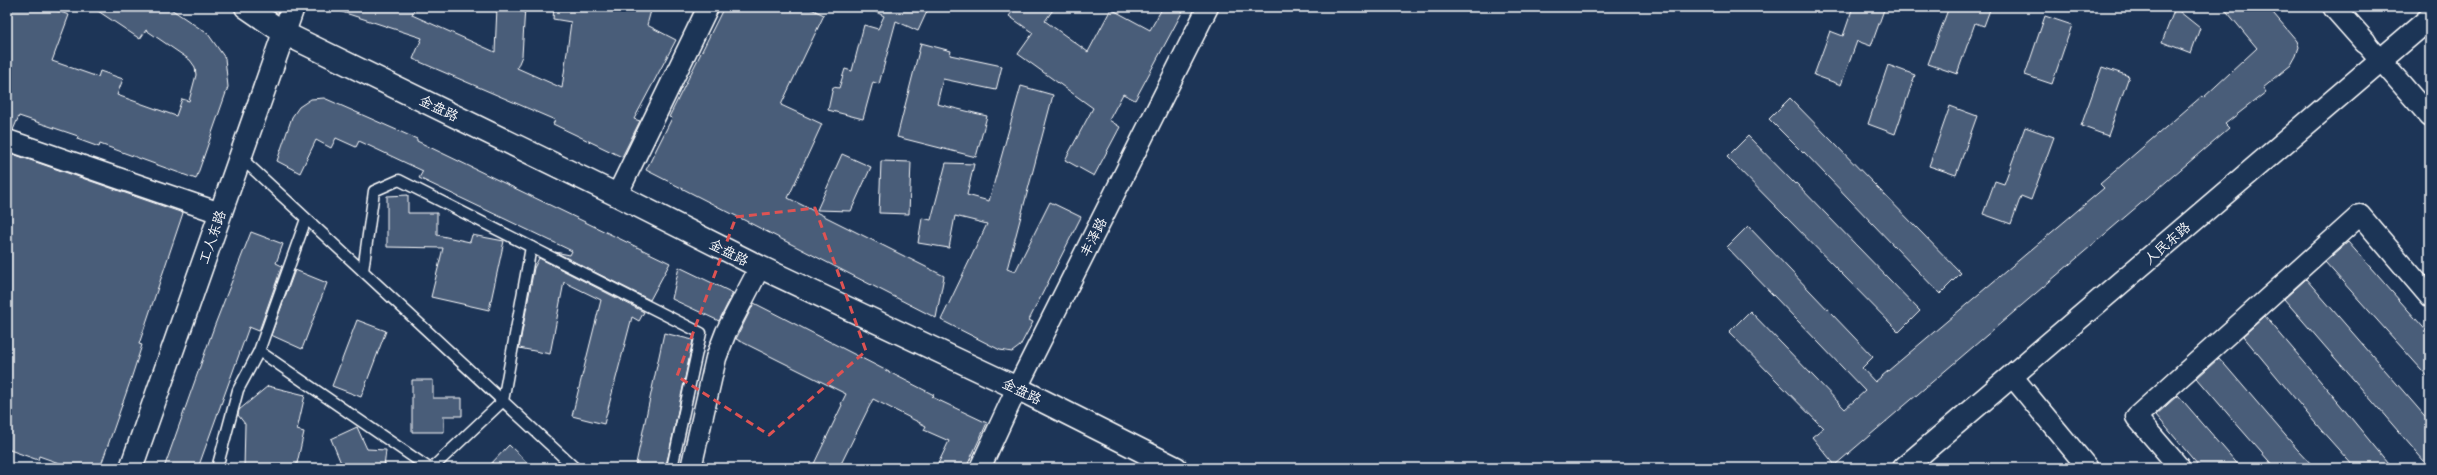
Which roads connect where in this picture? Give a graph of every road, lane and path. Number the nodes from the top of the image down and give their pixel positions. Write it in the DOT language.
graph roads {
  1 [pos="246,7"];
  2 [pos="293,7"];
  3 [pos="708,7"];
  4 [pos="1208,7"];
  5 [pos="2334,7"];
  6 [pos="2430,18"];
  7 [pos="284,33"];
  8 [pos="2365,42"];
  9 [pos="2380,59"];
  10 [pos="2430,117"];
  11 [pos="7,140"];
  12 [pos="240,157"];
  13 [pos="618,195"];
  14 [pos="220,213"];
  15 [pos="306,219"];
  16 [pos="531,247"];
  17 [pos="760,267"];
  18 [pos="363,271"];
  19 [pos="2430,297"];
  20 [pos="259,351"];
  21 [pos="2012,376"];
  22 [pos="1017,388"];
  23 [pos="503,401"];
  24 [pos="131,468"];
  25 [pos="216,468"];
  26 [pos="431,468"];
  27 [pos="575,468"];
  28 [pos="672,468"];
  29 [pos="691,468"];
  30 [pos="980,468"];
  31 [pos="1176,468"];
  32 [pos="1904,468"];
  33 [pos="2088,468"];
  34 [pos="2180,468"];
  1 -- 7 [label="main road, 金盘路"];
  2 -- 7 [label="main road, 工人东路"];
  3 -- 13 [label="street"];
  4 -- 22 [label="street, 丰泽路"];
  5 -- 8 [label="main road"];
  6 -- 9 [label="main road, 人民东路"];
  7 -- 12 [label="main road, 工人东路"];
  7 -- 13 [label="main road, 金盘路"];
  8 -- 9 [label="street"];
  9 -- 10 [label="street"];
  9 -- 21 [label="main road, 人民东路"];
  11 -- 14 [label="street"];
  12 -- 14 [label="main road, 工人东路"];
  12 -- 15 [label="lane"];
  13 -- 17 [label="main road, 金盘路"];
  14 -- 24 [label="main road, 工人东路"];
  15 -- 18 [label="lane"];
  15 -- 20 [label="lane"];
  16 -- 18 [label="lane"];
  16 -- 23 [label="lane"];
  16 -- 28 [label="lane"];
  17 -- 22 [label="main road, 金盘路"];
  17 -- 29 [label="street"];
  18 -- 23 [label="lane"];
  19 -- 34 [label="street"];
  20 -- 25 [label="lane"];
  20 -- 26 [label="lane"];
  21 -- 32 [label="main road, 人民东路"];
  21 -- 33 [label="street"];
  22 -- 30 [label="street, 丰泽路"];
  22 -- 31 [label="main road, 金盘路"];
  23 -- 26 [label="lane"];
  23 -- 27 [label="lane"];
}
